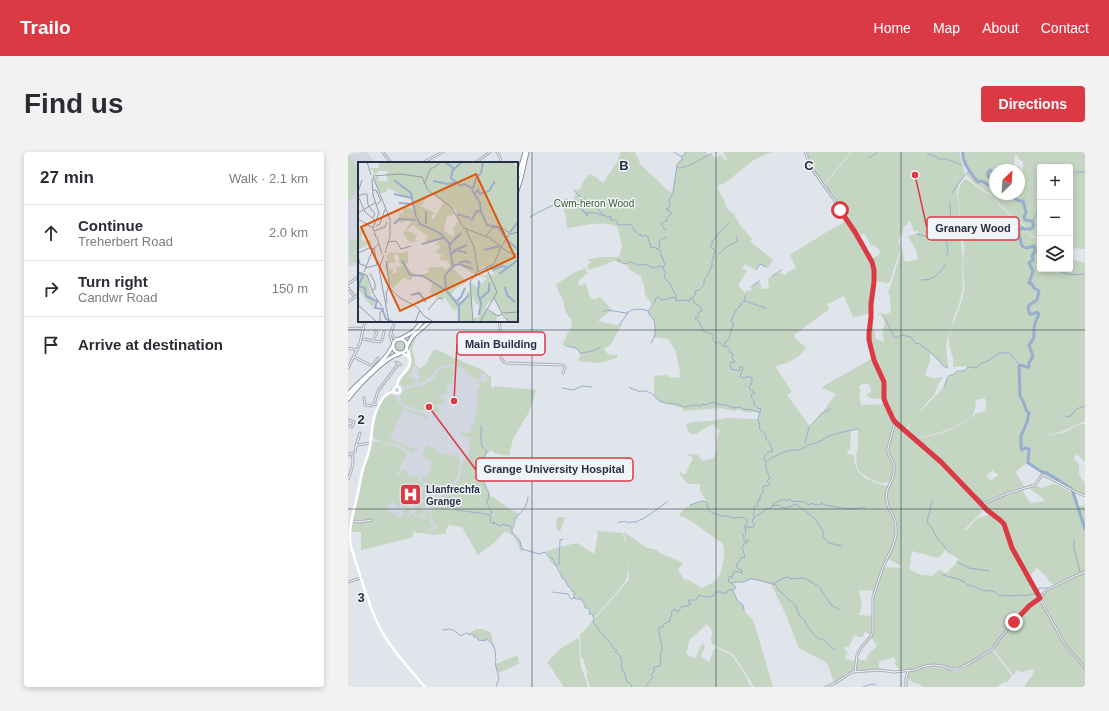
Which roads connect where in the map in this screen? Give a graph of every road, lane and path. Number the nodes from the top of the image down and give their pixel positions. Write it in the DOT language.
graph roads {
  1 [pos="383,152"];
  2 [pos="442,152"];
  3 [pos="490,152"];
  4 [pos="497,152"];
  5 [pos="526,152"];
  6 [pos="805,152"];
  7 [pos="390,162"];
  8 [pos="424,162"];
  9 [pos="476,162"];
  10 [pos="501,162"];
  11 [pos="518,177"];
  12 [pos="518,188"];
  13 [pos="358,277"];
  14 [pos="348,284"];
  15 [pos="348,288"];
  16 [pos="358,295"];
  17 [pos="355,297"];
  18 [pos="348,302"];
  19 [pos="366,322"];
  20 [pos="395,322"];
  21 [pos="422,322"];
  22 [pos="429,322"];
  23 [pos="499,322"];
  24 [pos="348,328"];
  25 [pos="364,329"];
  26 [pos="375,331"];
  27 [pos="384,332"];
  28 [pos="391,333"];
  29 [pos="362,339"];
  30 [pos="398,339"];
  31 [pos="373,341"];
  32 [pos="393,346"];
  33 [pos="407,347"];
  34 [pos="348,348"];
  35 [pos="357,350"];
  36 [pos="401,353"];
  37 [pos="354,357"];
  38 [pos="410,357"];
  39 [pos="378,358"];
  40 [pos="396,362"];
  41 [pos="399,364"];
  42 [pos="401,365"];
  43 [pos="348,368"];
  44 [pos="563,373"];
  45 [pos="397,386"];
  46 [pos="394,392"];
  47 [pos="348,394"];
  48 [pos="364,398"];
  49 [pos="348,399"];
  50 [pos="374,404"];
  51 [pos="378,407"];
  52 [pos="348,420"];
  53 [pos="895,422"];
  54 [pos="348,427"];
  55 [pos="360,433"];
  56 [pos="370,443"];
  57 [pos="356,446"];
  58 [pos="352,454"];
  59 [pos="348,455"];
  60 [pos="348,479"];
  61 [pos="970,492"];
  62 [pos="1085,496"];
  63 [pos="984,504"];
  64 [pos="987,510"];
  65 [pos="372,520"];
  66 [pos="350,522"];
  67 [pos="349,539"];
  68 [pos="1085,572"];
  69 [pos="361,578"];
  70 [pos="348,582"];
  71 [pos="1039,598"];
  72 [pos="1085,668"];
  73 [pos="908,670"];
  74 [pos="855,672"];
  75 [pos="425,687"];
  76 [pos="826,687"];
  77 [pos="906,687"];
  1 -- 7 [label="street"];
  2 -- 8 [label="street"];
  3 -- 9 [label="street"];
  4 -- 10 [label="street"];
  5 -- 11 [label="highway"];
  5 -- 12 [label="highway"];
  6 -- 53 [label="street"];
  13 -- 14 [label="street"];
  15 -- 17 [label="street"];
  16 -- 17 [label="street"];
  17 -- 18 [label="street"];
  19 -- 25 [label="street"];
  20 -- 28 [label="street"];
  21 -- 30 [label="highway"];
  22 -- 33 [label="highway"];
  23 -- 44 [label="street"];
  24 -- 25 [label="street"];
  25 -- 29 [label="street"];
  26 -- 31 [label="street"];
  27 -- 31 [label="street"];
  28 -- 30 [label="street"];
  28 -- 32 [label="street"];
  29 -- 31 [label="street"];
  29 -- 35 [label="street"];
  30 -- 32 [label="highway"];
  30 -- 33 [label="highway"];
  32 -- 36 [label="highway"];
  32 -- 47 [label="highway"];
  33 -- 36 [label="highway"];
  33 -- 38 [label="main road"];
  34 -- 35 [label="street"];
  35 -- 37 [label="street"];
  36 -- 38 [label="main road"];
  36 -- 49 [label="highway"];
  37 -- 39 [label="street"];
  37 -- 43 [label="street"];
  38 -- 45 [label="main road"];
  40 -- 41 [label="street"];
  41 -- 42 [label="street"];
  41 -- 50 [label="street"];
  45 -- 46 [label="main road"];
  45 -- 46 [label="main road"];
  46 -- 51 [label="main road"];
  48 -- 50 [label="street"];
  50 -- 51 [label="street"];
  51 -- 56 [label="main road"];
  52 -- 54 [label="street"];
  53 -- 61 [label="street"];
  53 -- 74 [label="street"];
  55 -- 57 [label="street"];
  56 -- 57 [label="street"];
  56 -- 66 [label="main road"];
  57 -- 58 [label="street"];
  58 -- 59 [label="street"];
  58 -- 60 [label="street"];
  61 -- 63 [label="street"];
  61 -- 64 [label="street"];
  62 -- 63 [label="street"];
  63 -- 64 [label="street"];
  64 -- 71 [label="street"];
  65 -- 66 [label="street"];
  66 -- 67 [label="main road"];
  67 -- 69 [label="main road"];
  68 -- 71 [label="street"];
  69 -- 70 [label="street"];
  69 -- 75 [label="main road"];
  71 -- 72 [label="street"];
  71 -- 73 [label="street"];
  73 -- 74 [label="street"];
  73 -- 77 [label="street"];
  74 -- 76 [label="street"];
}
